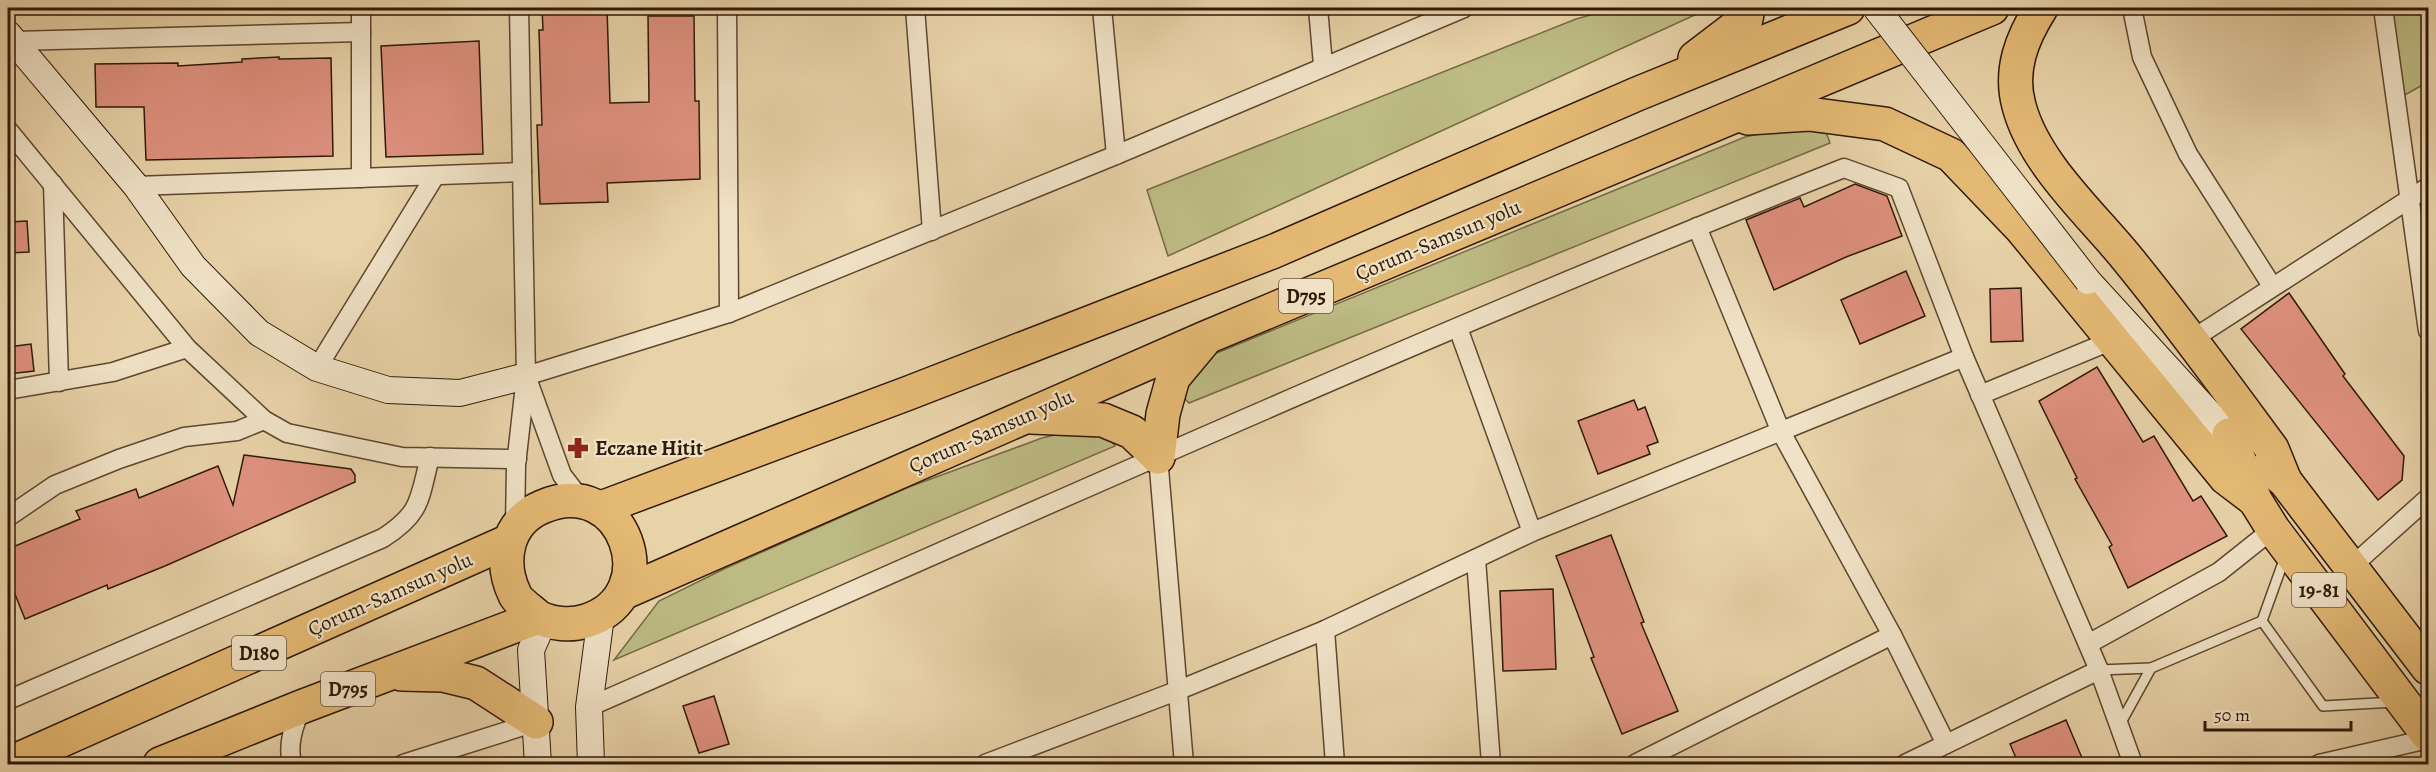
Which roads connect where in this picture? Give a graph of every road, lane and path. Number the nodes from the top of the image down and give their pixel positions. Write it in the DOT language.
graph roads {
  1 [pos="361,8"];
  2 [pos="519,8"];
  3 [pos="727,8"];
  4 [pos="915,8"];
  5 [pos="1102,8"];
  6 [pos="1318,8"];
  7 [pos="1464,8"];
  8 [pos="1748,8"];
  9 [pos="1848,8"];
  10 [pos="1876,8"];
  11 [pos="1992,8"];
  12 [pos="2041,8"];
  13 [pos="2132,8"];
  14 [pos="2383,8"];
  15 [pos="361,32"];
  16 [pos="11,38"];
  17 [pos="1323,65"];
  18 [pos="1637,94"];
  19 [pos="1722,120"];
  20 [pos="8,130"];
  21 [pos="1116,155"];
  22 [pos="522,172"];
  23 [pos="435,176"];
  24 [pos="361,177"];
  25 [pos="53,184"];
  26 [pos="136,186"];
  27 [pos="2428,187"];
  28 [pos="2411,197"];
  29 [pos="1697,226"];
  30 [pos="932,231"];
  31 [pos="2272,286"];
  32 [pos="729,313"];
  33 [pos="1458,328"];
  34 [pos="2428,331"];
  35 [pos="1205,338"];
  36 [pos="2113,340"];
  37 [pos="2191,340"];
  38 [pos="187,348"];
  39 [pos="1964,357"];
  40 [pos="317,368"];
  41 [pos="526,376"];
  42 [pos="59,382"];
  43 [pos="8,390"];
  44 [pos="1980,395"];
  45 [pos="1022,417"];
  46 [pos="264,420"];
  47 [pos="1781,432"];
  48 [pos="2229,435"];
  49 [pos="430,457"];
  50 [pos="1158,457"];
  51 [pos="517,459"];
  52 [pos="2285,481"];
  53 [pos="2428,498"];
  54 [pos="2255,500"];
  55 [pos="591,505"];
  56 [pos="8,517"];
  57 [pos="1532,532"];
  58 [pos="512,535"];
  59 [pos="2281,539"];
  60 [pos="1476,559"];
  61 [pos="2351,567"];
  62 [pos="623,593"];
  63 [pos="601,616"];
  64 [pos="541,619"];
  65 [pos="2262,621"];
  66 [pos="1325,630"];
  67 [pos="1892,635"];
  68 [pos="2088,644"];
  69 [pos="2151,668"];
  70 [pos="2428,668"];
  71 [pos="2099,670"];
  72 [pos="388,674"];
  73 [pos="1179,690"];
  74 [pos="8,700"];
  75 [pos="2404,702"];
  76 [pos="301,707"];
  77 [pos="589,707"];
  78 [pos="536,722"];
  79 [pos="2119,726"];
  80 [pos="2428,737"];
  81 [pos="1946,744"];
  82 [pos="8,764"];
  83 [pos="991,764"];
  84 [pos="1640,764"];
  85 [pos="160,765"];
  86 [pos="292,765"];
  87 [pos="403,765"];
  88 [pos="538,765"];
  89 [pos="591,765"];
  90 [pos="1184,765"];
  91 [pos="1335,765"];
  92 [pos="1491,765"];
  93 [pos="1905,765"];
  94 [pos="2133,765"];
  95 [pos="2319,765"];
  1 -- 15 [label="street"];
  2 -- 22 [label="street"];
  3 -- 32 [label="street"];
  4 -- 30 [label="street"];
  5 -- 21 [label="street"];
  6 -- 17 [label="street"];
  7 -- 17 [label="street"];
  8 -- 18 [label="highway"];
  9 -- 18 [label="highway, Çorum-Samsun yolu / D795"];
  10 -- 48 [label="street, bridge"];
  11 -- 19 [label="highway, Çorum-Samsun yolu / D795"];
  12 -- 37 [label="highway"];
  13 -- 31 [label="street"];
  14 -- 28 [label="street"];
  15 -- 16 [label="street"];
  15 -- 24 [label="street"];
  16 -- 26 [label="street"];
  17 -- 21 [label="street"];
  18 -- 55 [label="highway, Çorum-Samsun yolu / D795"];
  19 -- 35 [label="highway, Çorum-Samsun yolu / D795"];
  19 -- 36 [label="highway"];
  20 -- 25 [label="street"];
  21 -- 30 [label="street"];
  22 -- 23 [label="street"];
  22 -- 41 [label="street"];
  23 -- 24 [label="street"];
  23 -- 40 [label="street"];
  24 -- 26 [label="street"];
  25 -- 38 [label="street"];
  25 -- 42 [label="street"];
  26 -- 40 [label="street"];
  27 -- 28 [label="street"];
  28 -- 31 [label="street"];
  28 -- 34 [label="street"];
  29 -- 33 [label="street"];
  29 -- 39 [label="street"];
  29 -- 47 [label="street"];
  30 -- 32 [label="street"];
  31 -- 37 [label="street"];
  32 -- 41 [label="street"];
  33 -- 50 [label="street"];
  33 -- 57 [label="street"];
  35 -- 45 [label="highway, Çorum-Samsun yolu / D795"];
  35 -- 50 [label="highway"];
  36 -- 44 [label="street"];
  36 -- 54 [label="highway"];
  37 -- 52 [label="highway"];
  38 -- 42 [label="street"];
  38 -- 46 [label="street"];
  39 -- 44 [label="street"];
  39 -- 47 [label="street"];
  40 -- 41 [label="street"];
  41 -- 51 [label="street"];
  41 -- 55 [label="street"];
  42 -- 43 [label="street"];
  44 -- 68 [label="street"];
  45 -- 50 [label="highway"];
  45 -- 62 [label="highway, Çorum-Samsun yolu / D795"];
  46 -- 49 [label="street"];
  46 -- 56 [label="street"];
  47 -- 57 [label="street"];
  47 -- 67 [label="street"];
  48 -- 52 [label="highway, 19-81"];
  48 -- 54 [label="highway, 19-81"];
  49 -- 51 [label="street"];
  49 -- 74 [label="street"];
  50 -- 73 [label="street"];
  50 -- 77 [label="street"];
  51 -- 58 [label="street"];
  52 -- 61 [label="highway, 19-81"];
  53 -- 61 [label="street"];
  54 -- 59 [label="highway, 19-81"];
  55 -- 58 [label="highway, Çorum-Samsun yolu / D795"];
  55 -- 62 [label="highway, Çorum-Samsun yolu / D795"];
  57 -- 60 [label="street"];
  58 -- 64 [label="highway, Çorum-Samsun yolu"];
  58 -- 82 [label="highway, Çorum-Samsun yolu / D180"];
  59 -- 65 [label="lane"];
  59 -- 68 [label="street"];
  59 -- 75 [label="highway, 19-81"];
  60 -- 66 [label="street"];
  60 -- 92 [label="street"];
  61 -- 70 [label="highway, 19-81"];
  62 -- 63 [label="highway, Çorum-Samsun yolu / D795"];
  63 -- 64 [label="highway, Çorum-Samsun yolu / D795"];
  63 -- 77 [label="street"];
  64 -- 72 [label="highway, D795"];
  64 -- 78 [label="street"];
  65 -- 69 [label="lane"];
  65 -- 75 [label="lane"];
  66 -- 73 [label="street"];
  66 -- 91 [label="street"];
  67 -- 81 [label="street"];
  67 -- 84 [label="street"];
  68 -- 71 [label="street"];
  69 -- 71 [label="lane"];
  69 -- 79 [label="lane"];
  71 -- 79 [label="street"];
  71 -- 81 [label="street"];
  72 -- 76 [label="highway, D795"];
  72 -- 78 [label="highway"];
  73 -- 83 [label="street"];
  73 -- 90 [label="street"];
  75 -- 80 [label="highway, 19-81"];
  76 -- 85 [label="highway, D795"];
  76 -- 86 [label="street"];
  77 -- 89 [label="street"];
  78 -- 87 [label="street"];
  78 -- 88 [label="street"];
  79 -- 94 [label="street"];
  80 -- 95 [label="street"];
  81 -- 93 [label="street"];
}
